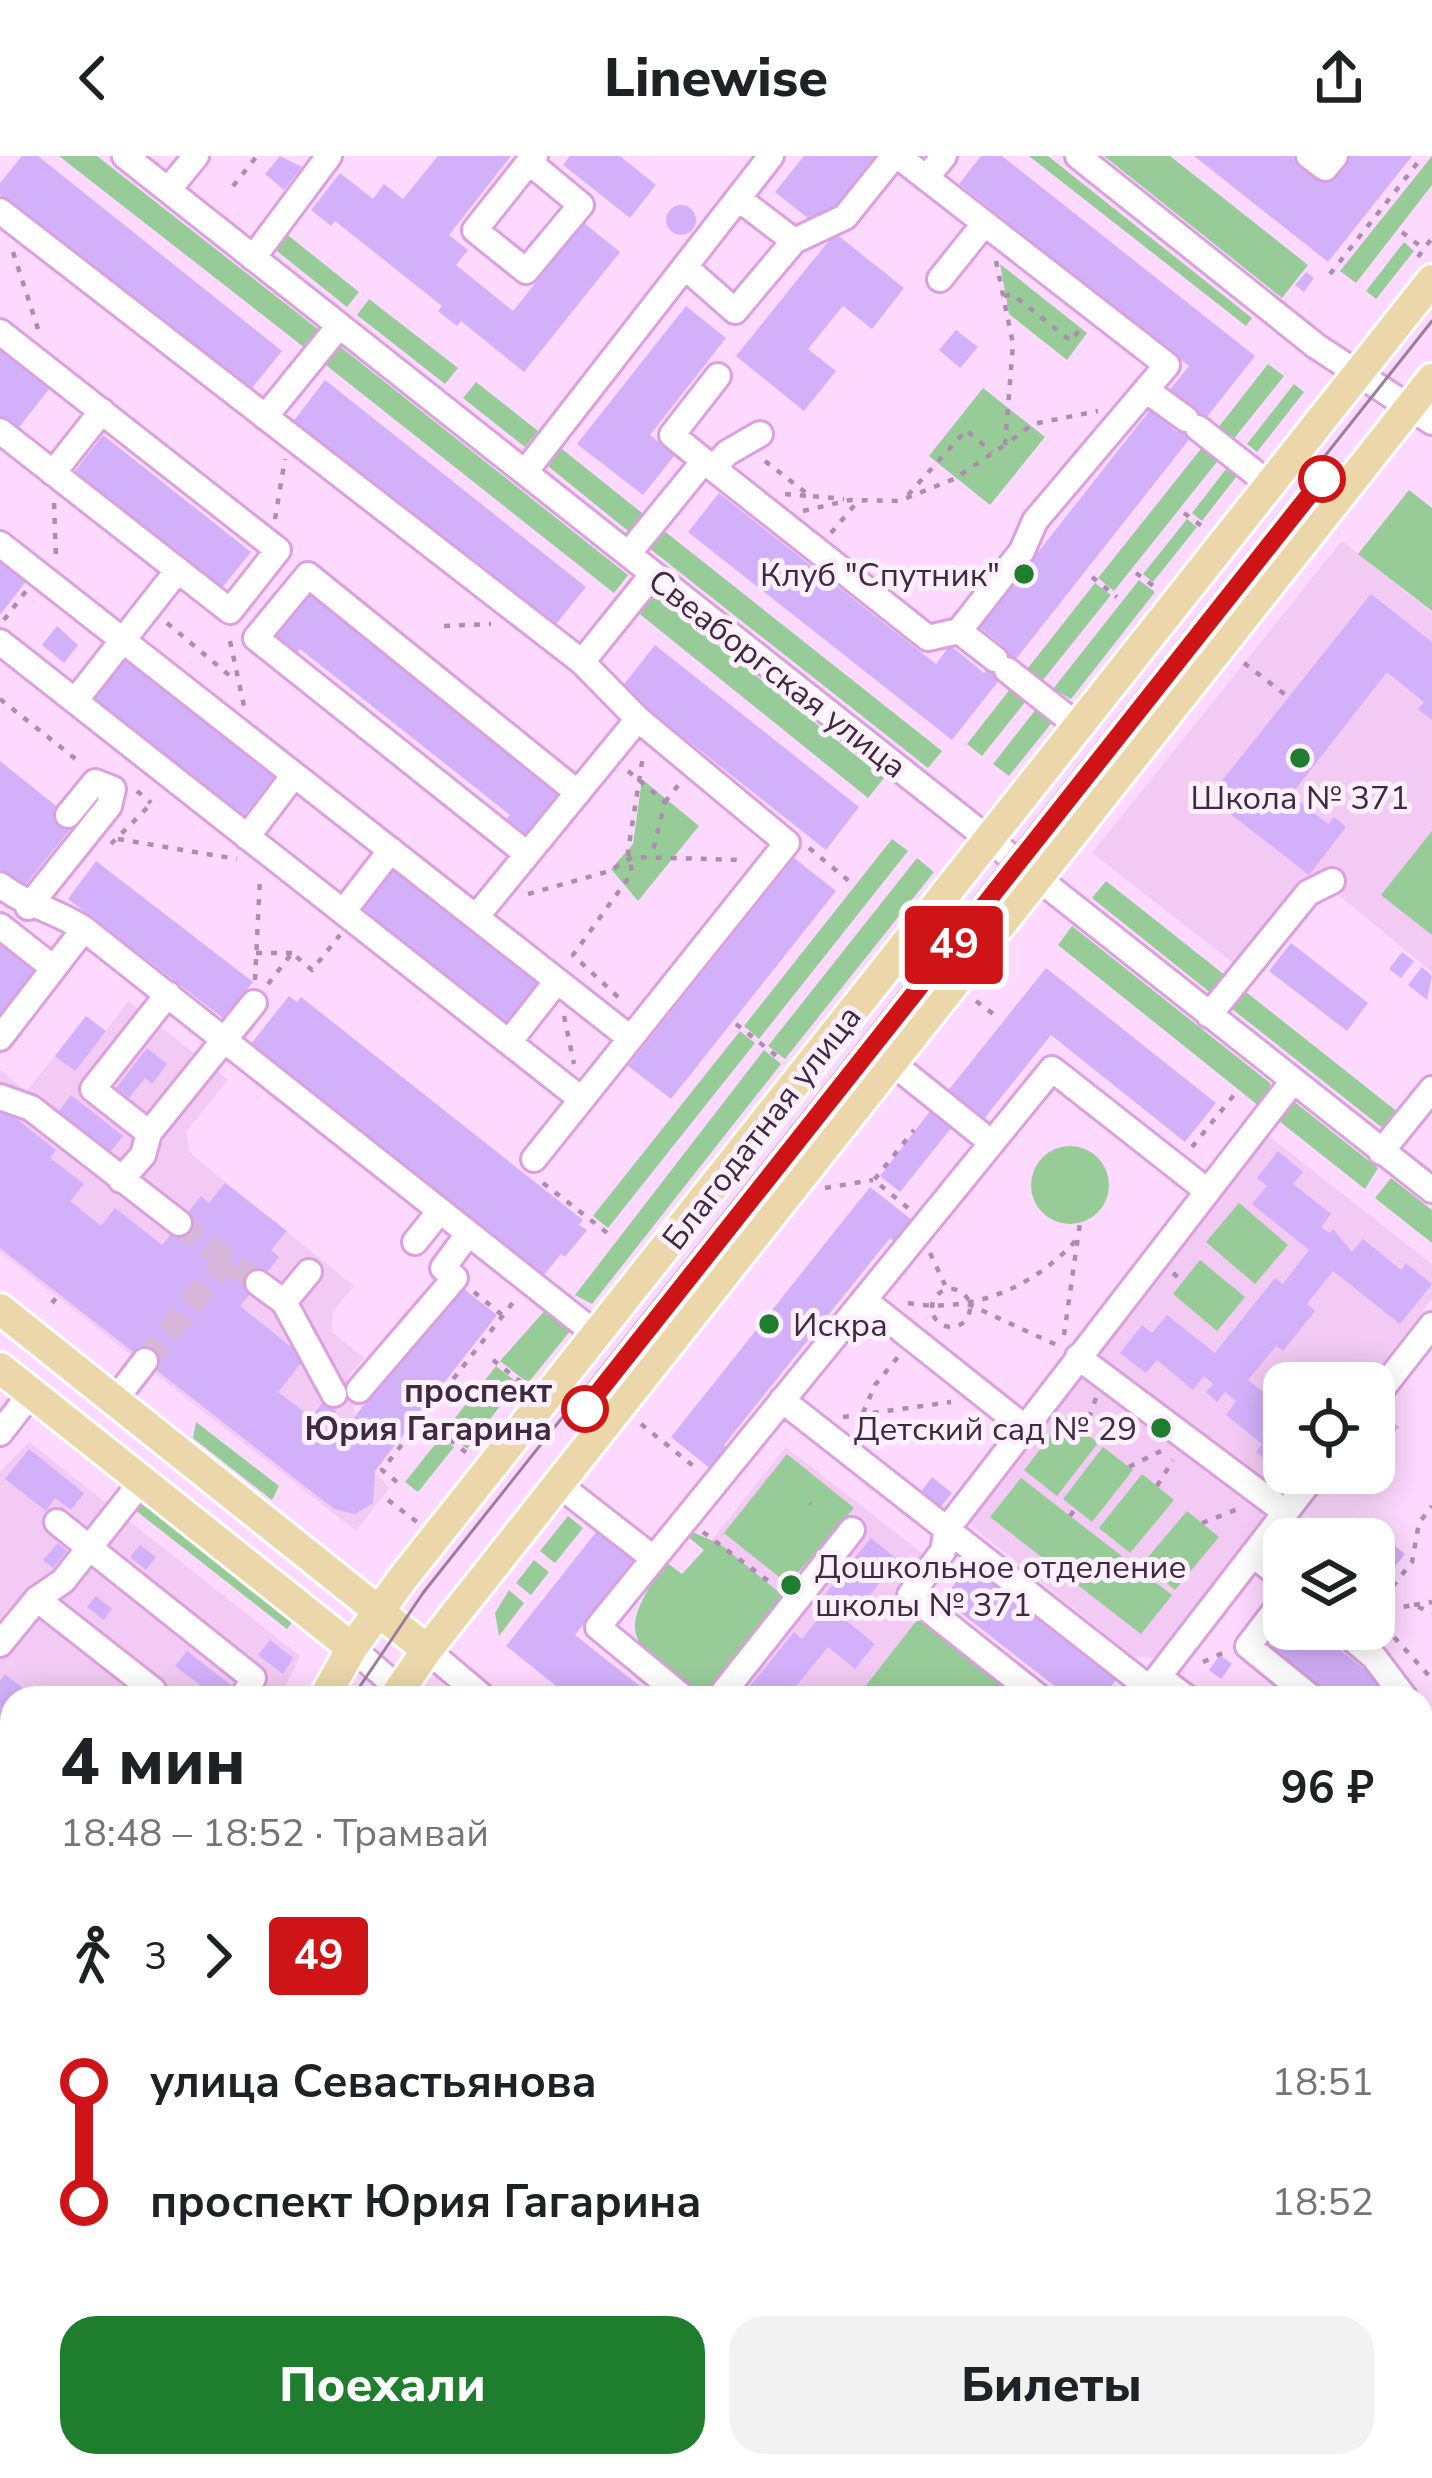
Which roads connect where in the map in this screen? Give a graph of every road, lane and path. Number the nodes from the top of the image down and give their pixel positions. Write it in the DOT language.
graph roads {
  1 [pos="125,156"];
  2 [pos="196,156"];
  3 [pos="257,156"];
  4 [pos="329,156"];
  5 [pos="771,156"];
  6 [pos="896,156"];
  7 [pos="944,156"];
  8 [pos="1310,156"];
  9 [pos="1335,156"];
  10 [pos="1423,156"];
  11 [pos="1084,158"];
  12 [pos="532,159"];
  13 [pos="926,178"];
  14 [pos="233,186"];
  15 [pos="168,190"];
  16 [pos="739,199"];
  17 [pos="0,212"];
  18 [pos="989,228"];
  19 [pos="1402,232"];
  20 [pos="794,241"];
  21 [pos="1424,249"];
  22 [pos="253,258"];
  23 [pos="685,267"];
  24 [pos="1330,274"];
  25 [pos="940,279"];
  26 [pos="1432,280"];
  27 [pos="1004,296"];
  28 [pos="1097,308"];
  29 [pos="339,326"];
  30 [pos="0,332"];
  31 [pos="51,371"];
  32 [pos="1356,374"];
  33 [pos="718,376"];
  34 [pos="1432,379"];
  35 [pos="1146,390"];
  36 [pos="102,411"];
  37 [pos="1129,412"];
  38 [pos="1421,415"];
  39 [pos="265,417"];
  40 [pos="0,431"];
  41 [pos="289,436"];
  42 [pos="751,438"];
  43 [pos="1005,445"];
  44 [pos="994,453"];
  45 [pos="709,465"];
  46 [pos="525,472"];
  47 [pos="53,473"];
  48 [pos="1269,484"];
  49 [pos="904,499"];
  50 [pos="854,500"];
  51 [pos="1184,513"];
  52 [pos="784,524"];
  53 [pos="1203,527"];
  54 [pos="0,544"];
  55 [pos="275,547"];
  56 [pos="817,550"];
  57 [pos="628,554"];
  58 [pos="178,570"];
  59 [pos="1136,573"];
  60 [pos="308,574"];
  61 [pos="653,574"];
  62 [pos="1093,578"];
  63 [pos="48,582"];
  64 [pos="1155,588"];
  65 [pos="1118,597"];
  66 [pos="148,608"];
  67 [pos="230,611"];
  68 [pos="526,623"];
  69 [pos="0,624"];
  70 [pos="444,626"];
  71 [pos="959,631"];
  72 [pos="123,640"];
  73 [pos="0,642"];
  74 [pos="582,662"];
  75 [pos="1244,663"];
  76 [pos="238,682"];
  77 [pos="1287,696"];
  78 [pos="0,699"];
  79 [pos="75,701"];
  80 [pos="643,723"];
  81 [pos="1078,726"];
  82 [pos="240,732"];
  83 [pos="95,755"];
  84 [pos="610,756"];
  85 [pos="295,775"];
  86 [pos="174,780"];
  87 [pos="639,781"];
  88 [pos="578,793"];
  89 [pos="68,815"];
  90 [pos="117,839"];
  91 [pos="988,839"];
  92 [pos="256,849"];
  93 [pos="105,850"];
  94 [pos="391,850"];
  95 [pos="780,852"];
  96 [pos="526,854"];
  97 [pos="632,857"];
  98 [pos="652,857"];
  99 [pos="1037,878"];
  100 [pos="849,880"];
  101 [pos="1332,881"];
  102 [pos="0,885"];
  103 [pos="526,894"];
  104 [pos="28,907"];
  105 [pos="347,916"];
  106 [pos="476,917"];
  107 [pos="0,926"];
  108 [pos="84,929"];
  109 [pos="256,953"];
  110 [pos="292,953"];
  111 [pos="52,967"];
  112 [pos="557,981"];
  113 [pos="168,994"];
  114 [pos="971,997"];
  115 [pos="255,1008"];
  116 [pos="996,1016"];
  117 [pos="1209,1016"];
  118 [pos="736,1024"];
  119 [pos="621,1031"];
  120 [pos="0,1038"];
  121 [pos="225,1039"];
  122 [pos="509,1042"];
  123 [pos="783,1061"];
  124 [pos="891,1062"];
  125 [pos="1292,1082"];
  126 [pos="1432,1089"];
  127 [pos="1234,1095"];
  128 [pos="0,1097"];
  129 [pos="581,1100"];
  130 [pos="914,1130"];
  131 [pos="149,1133"];
  132 [pos="1176,1142"];
  133 [pos="992,1143"];
  134 [pos="1381,1152"];
  135 [pos="534,1159"];
  136 [pos="121,1180"];
  137 [pos="874,1180"];
  138 [pos="820,1189"];
  139 [pos="1206,1190"];
  140 [pos="1432,1190"];
  141 [pos="439,1211"];
  142 [pos="179,1222"];
  143 [pos="1080,1223"];
  144 [pos="923,1227"];
  145 [pos="468,1234"];
  146 [pos="610,1235"];
  147 [pos="1077,1239"];
  148 [pos="416,1242"];
  149 [pos="309,1272"];
  150 [pos="1173,1273"];
  151 [pos="455,1278"];
  152 [pos="529,1282"];
  153 [pos="1183,1282"];
  154 [pos="258,1283"];
  155 [pos="945,1285"];
  156 [pos="59,1294"];
  157 [pos="866,1298"];
  158 [pos="284,1302"];
  159 [pos="52,1303"];
  160 [pos="967,1303"];
  161 [pos="934,1307"];
  162 [pos="0,1310"];
  163 [pos="503,1316"];
  164 [pos="596,1335"];
  165 [pos="913,1338"];
  166 [pos="1427,1342"];
  167 [pos="1073,1356"];
  168 [pos="493,1360"];
  169 [pos="145,1361"];
  170 [pos="0,1368"];
  171 [pos="1103,1376"];
  172 [pos="1395,1376"];
  173 [pos="525,1385"];
  174 [pos="32,1392"];
  175 [pos="443,1393"];
  176 [pos="986,1397"];
  177 [pos="115,1400"];
  178 [pos="782,1400"];
  179 [pos="458,1405"];
  180 [pos="863,1414"];
  181 [pos="637,1420"];
  182 [pos="809,1421"];
  183 [pos="1024,1427"];
  184 [pos="437,1430"];
  185 [pos="1084,1432"];
  186 [pos="0,1433"];
  187 [pos="1186,1438"];
  188 [pos="469,1455"];
  189 [pos="1129,1467"];
  190 [pos="143,1480"];
  191 [pos="397,1483"];
  192 [pos="714,1483"];
  193 [pos="558,1484"];
  194 [pos="1157,1486"];
  195 [pos="1290,1494"];
  196 [pos="388,1500"];
  197 [pos="430,1505"];
  198 [pos="1276,1505"];
  199 [pos="1432,1506"];
  200 [pos="1075,1508"];
  201 [pos="1070,1516"];
  202 [pos="57,1522"];
  203 [pos="1202,1523"];
  204 [pos="947,1529"];
  205 [pos="852,1530"];
  206 [pos="715,1537"];
  207 [pos="89,1548"];
  208 [pos="1253,1554"];
  209 [pos="652,1558"];
  210 [pos="1263,1562"];
  211 [pos="1395,1585"];
  212 [pos="37,1599"];
  213 [pos="795,1602"];
  214 [pos="1432,1602"];
  215 [pos="1414,1605"];
  216 [pos="1395,1609"];
  217 [pos="379,1610"];
  218 [pos="1432,1613"];
  219 [pos="1263,1626"];
  220 [pos="1395,1637"];
  221 [pos="0,1645"];
  222 [pos="352,1648"];
  223 [pos="427,1650"];
  224 [pos="1365,1650"];
  225 [pos="1431,1678"];
  226 [pos="148,1686"];
  227 [pos="249,1686"];
  228 [pos="331,1686"];
  229 [pos="392,1686"];
  230 [pos="406,1686"];
  231 [pos="470,1686"];
  232 [pos="669,1686"];
  233 [pos="728,1686"];
  234 [pos="1024,1686"];
  235 [pos="1147,1686"];
  236 [pos="1152,1686"];
  237 [pos="1297,1686"];
  238 [pos="1396,1686"];
  1 -- 15 [label="street, Свеаборгская улица"];
  2 -- 15 [label="street"];
  3 -- 14 [label="path"];
  4 -- 22 [label="street"];
  5 -- 16 [label="street"];
  6 -- 13 [label="street"];
  6 -- 20 [label="street"];
  7 -- 13 [label="street"];
  8 -- 9 [label="street"];
  10 -- 24 [label="path"];
  11 -- 32 [label="street"];
  12 -- 12 [label="street"];
  13 -- 18 [label="street"];
  15 -- 22 [label="street, Свеаборгская улица"];
  16 -- 20 [label="street"];
  16 -- 23 [label="street"];
  17 -- 31 [label="path"];
  17 -- 39 [label="street"];
  18 -- 25 [label="street"];
  18 -- 27 [label="path"];
  18 -- 28 [label="street"];
  19 -- 21 [label="path"];
  20 -- 23 [label="street"];
  22 -- 29 [label="street, Свеаборгская улица"];
  23 -- 46 [label="street"];
  26 -- 32 [label="main road, Благодатная улица"];
  27 -- 28 [label="path"];
  27 -- 43 [label="path"];
  28 -- 35 [label="street"];
  29 -- 39 [label="street"];
  29 -- 46 [label="street, Свеаборгская улица"];
  30 -- 31 [label="street"];
  31 -- 36 [label="street"];
  32 -- 38 [label="street"];
  32 -- 48 [label="main road, Благодатная улица"];
  33 -- 45 [label="street"];
  34 -- 38 [label="main road, Благодатная улица"];
  35 -- 37 [label="street"];
  35 -- 48 [label="street"];
  36 -- 47 [label="street"];
  36 -- 55 [label="street"];
  37 -- 43 [label="path"];
  37 -- 71 [label="street"];
  38 -- 99 [label="main road, Благодатная улица"];
  39 -- 41 [label="street"];
  40 -- 47 [label="street"];
  41 -- 55 [label="path"];
  41 -- 68 [label="street"];
  42 -- 45 [label="street"];
  42 -- 50 [label="path"];
  43 -- 44 [label="path"];
  44 -- 49 [label="path"];
  44 -- 49 [label="path"];
  45 -- 52 [label="street"];
  45 -- 57 [label="street"];
  46 -- 57 [label="street, Свеаборгская улица"];
  47 -- 58 [label="street"];
  47 -- 63 [label="path"];
  48 -- 81 [label="main road, Благодатная улица"];
  49 -- 50 [label="path"];
  50 -- 52 [label="path"];
  50 -- 56 [label="path"];
  51 -- 53 [label="path"];
  52 -- 56 [label="street"];
  54 -- 63 [label="street"];
  55 -- 60 [label="street"];
  55 -- 67 [label="street"];
  56 -- 71 [label="street"];
  57 -- 61 [label="street, Свеаборгская улица"];
  58 -- 66 [label="street"];
  58 -- 67 [label="street"];
  59 -- 64 [label="path"];
  60 -- 88 [label="street"];
  60 -- 96 [label="street"];
  61 -- 74 [label="street"];
  61 -- 91 [label="street, Свеаборгская улица"];
  62 -- 65 [label="path"];
  63 -- 69 [label="path"];
  63 -- 72 [label="street"];
  66 -- 72 [label="street"];
  66 -- 76 [label="path"];
  67 -- 76 [label="path"];
  68 -- 70 [label="path"];
  68 -- 74 [label="street"];
  71 -- 81 [label="street"];
  72 -- 79 [label="street"];
  72 -- 82 [label="street"];
  73 -- 79 [label="street"];
  74 -- 80 [label="street"];
  75 -- 77 [label="path"];
  76 -- 82 [label="path"];
  78 -- 83 [label="path"];
  79 -- 86 [label="street"];
  80 -- 84 [label="street"];
  80 -- 87 [label="path"];
  80 -- 95 [label="street"];
  81 -- 91 [label="main road, Благодатная улица"];
  82 -- 85 [label="street"];
  84 -- 87 [label="path"];
  84 -- 88 [label="street"];
  85 -- 92 [label="street"];
  85 -- 94 [label="street"];
  86 -- 90 [label="path"];
  86 -- 92 [label="street"];
  87 -- 97 [label="path"];
  87 -- 98 [label="path"];
  88 -- 96 [label="street"];
  89 -- 104 [label="street"];
  90 -- 92 [label="path"];
  90 -- 93 [label="path"];
  91 -- 99 [label="street, Свеаборгская улица"];
  91 -- 164 [label="main road, Благодатная улица"];
  92 -- 105 [label="street"];
  92 -- 109 [label="path"];
  94 -- 105 [label="street"];
  94 -- 106 [label="street"];
  95 -- 98 [label="path"];
  95 -- 100 [label="path"];
  95 -- 119 [label="street"];
  96 -- 106 [label="street"];
  97 -- 98 [label="path"];
  97 -- 103 [label="path"];
  97 -- 119 [label="path"];
  99 -- 117 [label="street, Свеаборгская улица"];
  99 -- 124 [label="main road, Благодатная улица"];
  101 -- 117 [label="street"];
  102 -- 104 [label="street"];
  104 -- 108 [label="street"];
  105 -- 110 [label="path"];
  105 -- 122 [label="street"];
  106 -- 112 [label="street"];
  107 -- 111 [label="street"];
  108 -- 111 [label="street"];
  108 -- 113 [label="street"];
  109 -- 110 [label="path"];
  109 -- 115 [label="path"];
  110 -- 115 [label="path"];
  111 -- 120 [label="street"];
  112 -- 119 [label="street"];
  112 -- 122 [label="street"];
  112 -- 129 [label="path"];
  113 -- 121 [label="street"];
  113 -- 131 [label="street"];
  114 -- 116 [label="path"];
  115 -- 121 [label="street"];
  117 -- 125 [label="street, Свеаборгская улица"];
  118 -- 123 [label="path"];
  119 -- 129 [label="street"];
  121 -- 131 [label="street"];
  121 -- 141 [label="street"];
  122 -- 129 [label="street"];
  124 -- 133 [label="street"];
  124 -- 193 [label="main road, Благодатная улица"];
  125 -- 134 [label="street, Свеаборгская улица"];
  125 -- 139 [label="street"];
  126 -- 134 [label="street"];
  127 -- 132 [label="path"];
  128 -- 136 [label="street"];
  129 -- 135 [label="street"];
  130 -- 137 [label="path"];
  131 -- 136 [label="street"];
  133 -- 139 [label="street"];
  133 -- 144 [label="street"];
  134 -- 140 [label="street, Свеаборгская улица"];
  135 -- 146 [label="path"];
  136 -- 142 [label="street"];
  137 -- 138 [label="path"];
  137 -- 144 [label="path"];
  139 -- 167 [label="street"];
  141 -- 145 [label="street"];
  141 -- 148 [label="street"];
  143 -- 147 [label="path"];
  144 -- 155 [label="path"];
  144 -- 157 [label="street"];
  145 -- 151 [label="street"];
  145 -- 152 [label="street"];
  147 -- 160 [label="path"];
  147 -- 167 [label="path"];
  149 -- 158 [label="street"];
  150 -- 153 [label="path"];
  151 -- 158 [label="street"];
  151 -- 163 [label="path"];
  152 -- 163 [label="path"];
  152 -- 164 [label="street"];
  154 -- 158 [label="street"];
  155 -- 160 [label="path"];
  155 -- 161 [label="path"];
  156 -- 159 [label="path"];
  157 -- 161 [label="path"];
  157 -- 165 [label="street"];
  157 -- 178 [label="street"];
  160 -- 161 [label="path"];
  160 -- 161 [label="path"];
  160 -- 167 [label="path"];
  162 -- 177 [label="main road"];
  163 -- 175 [label="path"];
  164 -- 217 [label="main road, Благодатная улица"];
  165 -- 176 [label="street"];
  165 -- 180 [label="path"];
  166 -- 172 [label="street"];
  167 -- 171 [label="street"];
  167 -- 183 [label="street"];
  168 -- 173 [label="path"];
  169 -- 177 [label="street"];
  170 -- 174 [label="main road"];
  171 -- 185 [label="path"];
  171 -- 187 [label="street"];
  174 -- 186 [label="street"];
  174 -- 190 [label="main road"];
  175 -- 179 [label="path"];
  175 -- 191 [label="path"];
  176 -- 180 [label="path"];
  176 -- 183 [label="street"];
  177 -- 217 [label="main road"];
  178 -- 182 [label="street"];
  178 -- 192 [label="street"];
  180 -- 182 [label="path"];
  181 -- 192 [label="path"];
  182 -- 204 [label="street"];
  183 -- 204 [label="street"];
  184 -- 188 [label="path"];
  187 -- 189 [label="path"];
  187 -- 194 [label="path"];
  187 -- 198 [label="street"];
  190 -- 207 [label="street"];
  190 -- 222 [label="main road"];
  192 -- 209 [label="street"];
  193 -- 209 [label="street"];
  193 -- 223 [label="main road, Благодатная улица"];
  195 -- 198 [label="street"];
  196 -- 197 [label="path"];
  198 -- 203 [label="path"];
  198 -- 208 [label="street"];
  199 -- 211 [label="path"];
  200 -- 201 [label="path"];
  202 -- 207 [label="street"];
  204 -- 234 [label="street"];
  204 -- 235 [label="street"];
  205 -- 213 [label="street"];
  206 -- 213 [label="path"];
  207 -- 212 [label="street"];
  207 -- 227 [label="street"];
  208 -- 210 [label="street"];
  208 -- 236 [label="street"];
  209 -- 232 [label="street"];
  212 -- 221 [label="street"];
  212 -- 226 [label="street"];
  213 -- 233 [label="street"];
  214 -- 215 [label="path"];
  215 -- 216 [label="path"];
  215 -- 218 [label="path"];
  217 -- 222 [label="main road, Благодатная улица"];
  217 -- 223 [label="main road"];
  219 -- 237 [label="street"];
  220 -- 225 [label="path"];
  222 -- 228 [label="main road, Благодатная улица"];
  222 -- 229 [label="street"];
  223 -- 230 [label="main road, Благодатная улица"];
  223 -- 231 [label="street"];
  224 -- 238 [label="street"];
}
